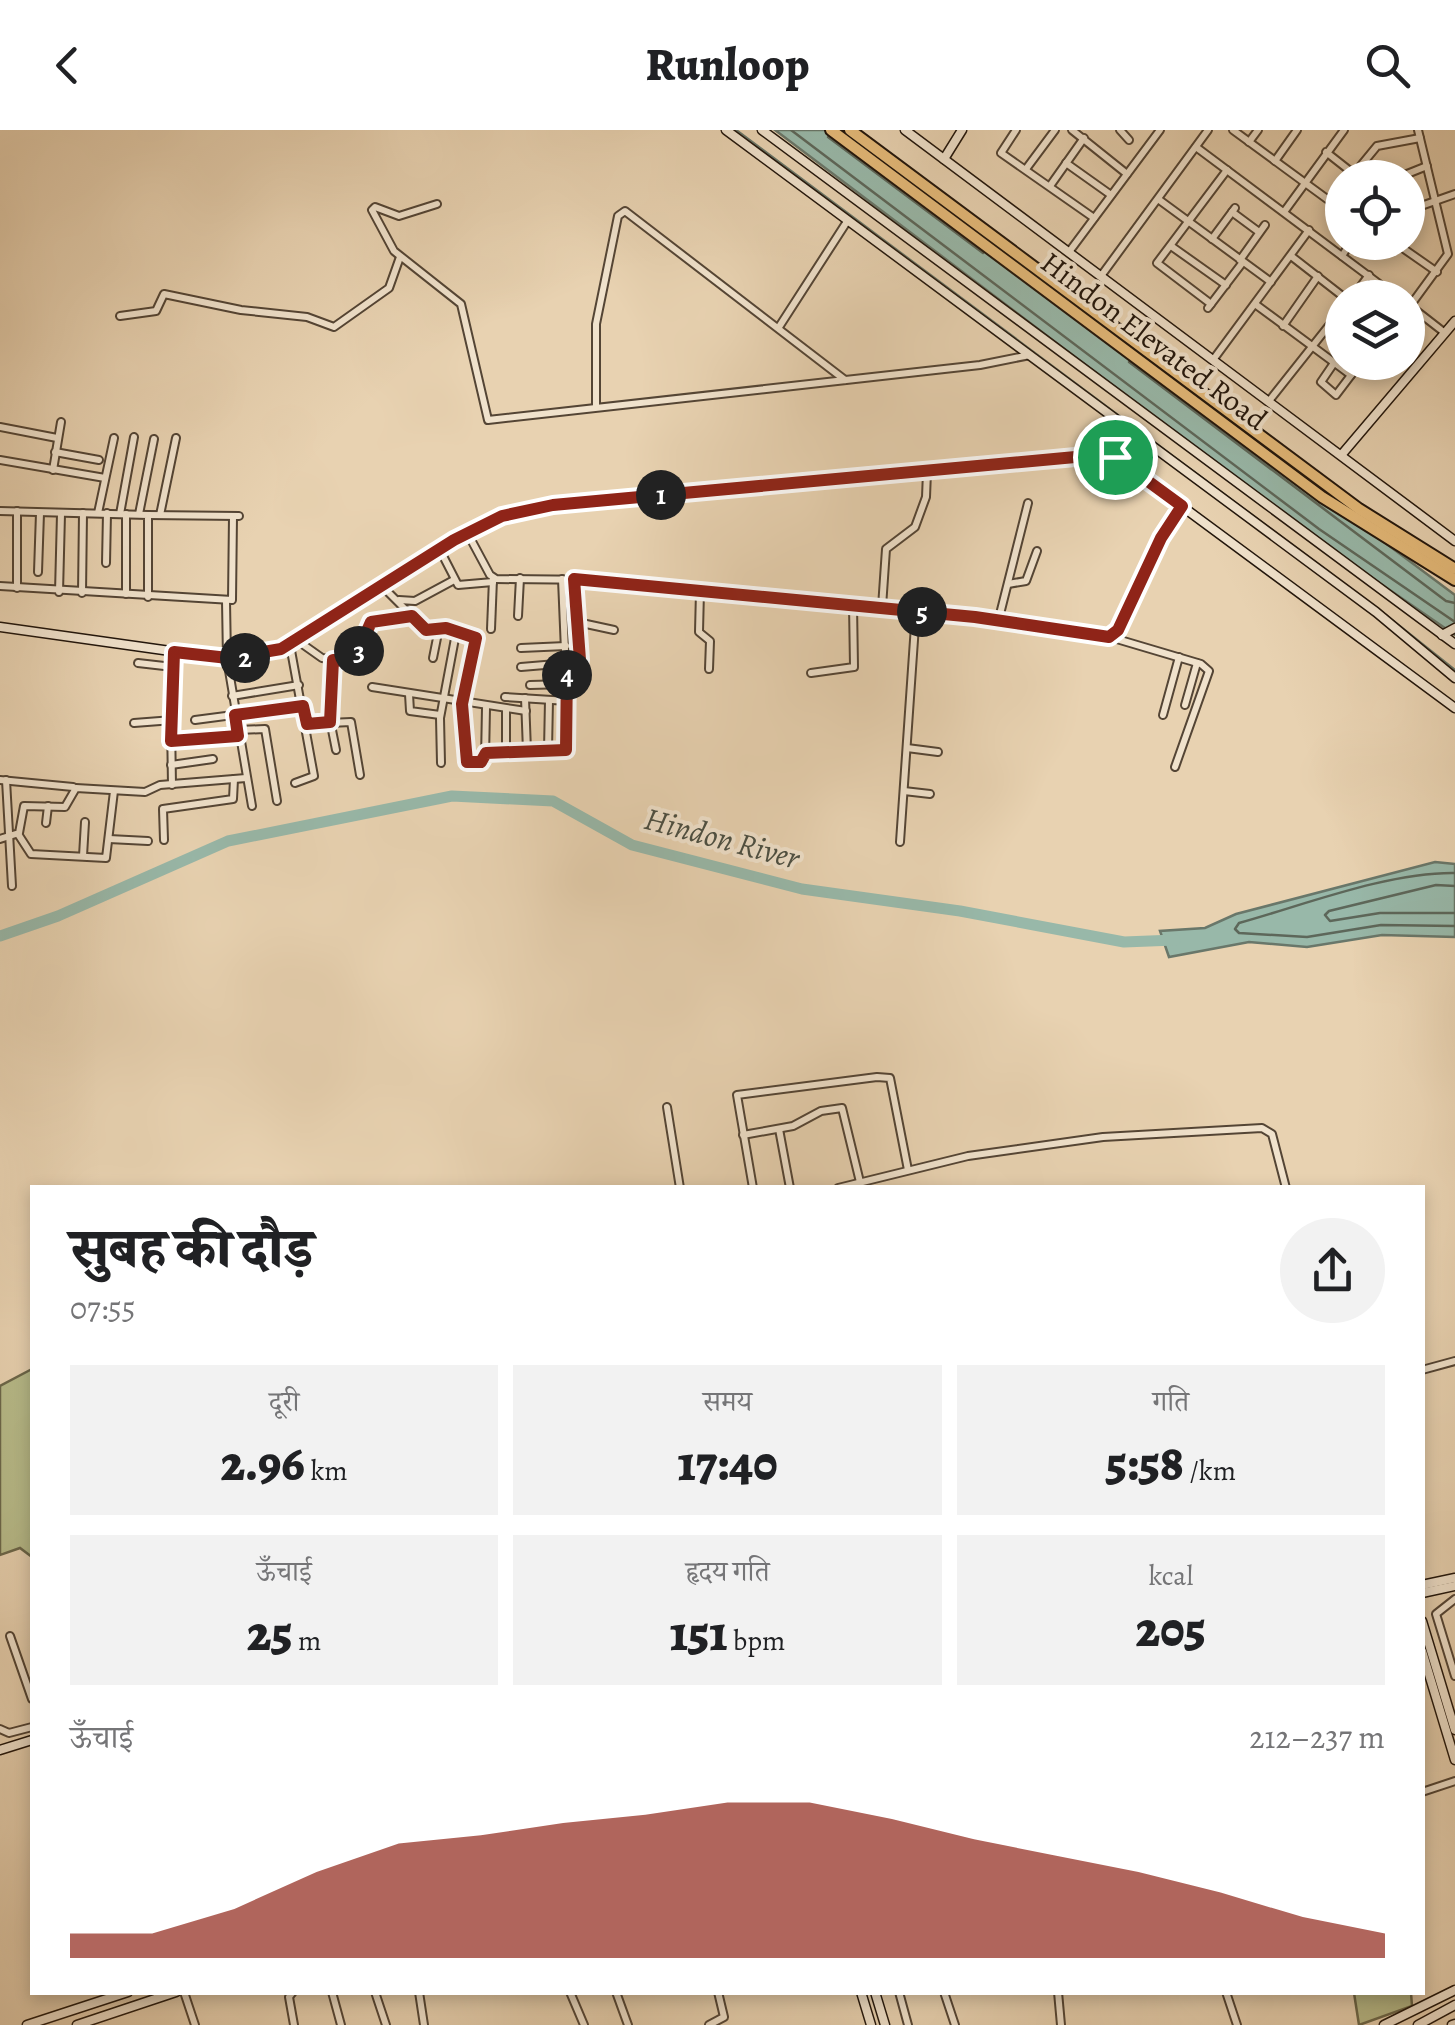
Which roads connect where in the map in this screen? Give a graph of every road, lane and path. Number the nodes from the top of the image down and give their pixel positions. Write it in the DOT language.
graph roads {
  1 [pos="726,130"];
  2 [pos="762,130"];
  3 [pos="831,130"];
  4 [pos="850,130"];
  5 [pos="905,130"];
  6 [pos="962,130"];
  7 [pos="1016,130"];
  8 [pos="1054,130"];
  9 [pos="1072,130"];
  10 [pos="1160,130"];
  11 [pos="1208,130"];
  12 [pos="1232,130"];
  13 [pos="1258,130"];
  14 [pos="1297,130"];
  15 [pos="1344,130"];
  16 [pos="1122,131"];
  17 [pos="1419,134"];
  18 [pos="1084,138"];
  19 [pos="1129,140"];
  20 [pos="1249,142"];
  21 [pos="1196,147"];
  22 [pos="774,152"];
  23 [pos="1326,152"];
  24 [pos="944,159"];
  25 [pos="1336,160"];
  26 [pos="1368,160"];
  27 [pos="1275,161"];
  28 [pos="1066,163"];
  29 [pos="1427,166"];
  30 [pos="1026,169"];
  31 [pos="1227,170"];
  32 [pos="1127,174"];
  33 [pos="1304,182"];
  34 [pos="1050,186"];
  35 [pos="1455,194"];
  36 [pos="1110,196"];
  37 [pos="1325,197"];
  38 [pos="1158,199"];
  39 [pos="1434,200"];
  40 [pos="437,204"];
  41 [pos="1425,204"];
  42 [pos="1284,212"];
  43 [pos="1094,218"];
  44 [pos="848,220"];
  45 [pos="1189,222"];
  46 [pos="1309,230"];
  47 [pos="1212,238"];
  48 [pos="1325,243"];
  49 [pos="1171,246"];
  50 [pos="1070,252"];
  51 [pos="1290,255"];
  52 [pos="400,256"];
  53 [pos="1347,260"];
  54 [pos="1420,260"];
  55 [pos="1242,261"];
  56 [pos="1437,272"];
  57 [pos="1101,276"];
  58 [pos="1318,276"];
  59 [pos="1368,276"];
  60 [pos="1364,280"];
  61 [pos="1373,280"];
  62 [pos="1325,281"];
  63 [pos="1271,282"];
  64 [pos="1226,285"];
  65 [pos="1425,286"];
  66 [pos="1255,304"];
  67 [pos="120,316"];
  68 [pos="1425,317"];
  69 [pos="1455,321"];
  70 [pos="1282,326"];
  71 [pos="778,327"];
  72 [pos="1325,331"];
  73 [pos="1446,333"];
  74 [pos="1045,343"];
  75 [pos="1312,348"];
  76 [pos="1033,356"];
  77 [pos="1325,357"];
  78 [pos="1214,360"];
  79 [pos="1325,376"];
  80 [pos="1347,380"];
  81 [pos="846,381"];
  82 [pos="1269,401"];
  83 [pos="596,406"];
  84 [pos="61,422"];
  85 [pos="0,427"];
  86 [pos="1133,430"];
  87 [pos="134,437"];
  88 [pos="57,438"];
  89 [pos="114,438"];
  90 [pos="176,438"];
  91 [pos="154,439"];
  92 [pos="55,452"];
  93 [pos="1343,454"];
  94 [pos="1115,457"];
  95 [pos="0,460"];
  96 [pos="99,460"];
  97 [pos="52,470"];
  98 [pos="927,470"];
  99 [pos="106,478"];
  100 [pos="1028,503"];
  101 [pos="1182,506"];
  102 [pos="0,510"];
  103 [pos="17,512"];
  104 [pos="40,513"];
  105 [pos="83,513"];
  106 [pos="102,513"];
  107 [pos="60,514"];
  108 [pos="123,514"];
  109 [pos="139,514"];
  110 [pos="148,514"];
  111 [pos="160,515"];
  112 [pos="467,533"];
  113 [pos="1455,541"];
  114 [pos="439,549"];
  115 [pos="1037,550"];
  116 [pos="106,563"];
  117 [pos="1455,569"];
  118 [pos="38,572"];
  119 [pos="520,578"];
  120 [pos="562,579"];
  121 [pos="574,579"];
  122 [pos="454,580"];
  123 [pos="493,580"];
  124 [pos="1455,580"];
  125 [pos="1008,584"];
  126 [pos="0,586"];
  127 [pos="382,586"];
  128 [pos="17,588"];
  129 [pos="700,591"];
  130 [pos="59,592"];
  131 [pos="82,593"];
  132 [pos="126,594"];
  133 [pos="148,598"];
  134 [pos="398,600"];
  135 [pos="226,602"];
  136 [pos="854,604"];
  137 [pos="882,608"];
  138 [pos="916,611"];
  139 [pos="412,616"];
  140 [pos="518,616"];
  141 [pos="577,622"];
  142 [pos="998,622"];
  143 [pos="0,626"];
  144 [pos="439,628"];
  145 [pos="491,629"];
  146 [pos="614,630"];
  147 [pos="1448,631"];
  148 [pos="456,633"];
  149 [pos="1109,637"];
  150 [pos="294,643"];
  151 [pos="1455,644"];
  152 [pos="566,646"];
  153 [pos="521,648"];
  154 [pos="174,652"];
  155 [pos="1179,657"];
  156 [pos="228,658"];
  157 [pos="433,658"];
  158 [pos="333,660"];
  159 [pos="138,662"];
  160 [pos="1197,663"];
  161 [pos="567,666"];
  162 [pos="173,667"];
  163 [pos="521,667"];
  164 [pos="709,669"];
  165 [pos="811,673"];
  166 [pos="1455,678"];
  167 [pos="567,684"];
  168 [pos="298,685"];
  169 [pos="530,685"];
  170 [pos="372,688"];
  171 [pos="1455,693"];
  172 [pos="410,694"];
  173 [pos="232,696"];
  174 [pos="505,697"];
  175 [pos="525,698"];
  176 [pos="442,700"];
  177 [pos="548,700"];
  178 [pos="568,701"];
  179 [pos="1446,702"];
  180 [pos="464,704"];
  181 [pos="1185,705"];
  182 [pos="303,706"];
  183 [pos="486,708"];
  184 [pos="1455,708"];
  185 [pos="506,710"];
  186 [pos="526,711"];
  187 [pos="1163,714"];
  188 [pos="235,715"];
  189 [pos="440,715"];
  190 [pos="194,720"];
  191 [pos="171,722"];
  192 [pos="330,722"];
  193 [pos="134,723"];
  194 [pos="307,724"];
  195 [pos="238,733"];
  196 [pos="171,741"];
  197 [pos="907,748"];
  198 [pos="336,750"];
  199 [pos="548,750"];
  200 [pos="527,751"];
  201 [pos="938,752"];
  202 [pos="486,753"];
  203 [pos="506,753"];
  204 [pos="213,759"];
  205 [pos="441,763"];
  206 [pos="172,765"];
  207 [pos="1174,767"];
  208 [pos="360,776"];
  209 [pos="246,778"];
  210 [pos="234,779"];
  211 [pos="3,780"];
  212 [pos="294,783"];
  213 [pos="172,784"];
  214 [pos="76,788"];
  215 [pos="114,790"];
  216 [pos="904,791"];
  217 [pos="930,794"];
  218 [pos="277,802"];
  219 [pos="48,806"];
  220 [pos="252,806"];
  221 [pos="85,822"];
  222 [pos="46,823"];
  223 [pos="18,834"];
  224 [pos="4,839"];
  225 [pos="109,840"];
  226 [pos="164,840"];
  227 [pos="148,841"];
  228 [pos="900,842"];
  229 [pos="83,856"];
  230 [pos="12,886"];
  231 [pos="666,1107"];
  232 [pos="779,1129"];
  233 [pos="743,1136"];
  234 [pos="908,1170"];
  235 [pos="860,1182"];
  236 [pos="874,1184"];
  237 [pos="679,1185"];
  238 [pos="752,1185"];
  239 [pos="789,1185"];
  240 [pos="849,1185"];
  241 [pos="1285,1185"];
  242 [pos="1455,1361"];
  243 [pos="1425,1369"];
  244 [pos="1455,1578"];
  245 [pos="1425,1584"];
  246 [pos="1455,1586"];
  247 [pos="1425,1592"];
  248 [pos="1454,1602"];
  249 [pos="1425,1631"];
  250 [pos="10,1636"];
  251 [pos="1425,1661"];
  252 [pos="1455,1676"];
  253 [pos="30,1693"];
  254 [pos="30,1728"];
  255 [pos="0,1729"];
  256 [pos="1455,1730"];
  257 [pos="30,1741"];
  258 [pos="0,1750"];
  259 [pos="1455,1760"];
  260 [pos="1455,1781"];
  261 [pos="1425,1791"];
  262 [pos="1455,1990"];
  263 [pos="119,1995"];
  264 [pos="167,1995"];
  265 [pos="185,1995"];
  266 [pos="290,1995"];
  267 [pos="333,1995"];
  268 [pos="377,1995"];
  269 [pos="419,1995"];
  270 [pos="571,1995"];
  271 [pos="617,1995"];
  272 [pos="719,1995"];
  273 [pos="862,1995"];
  274 [pos="877,1995"];
  275 [pos="900,1995"];
  276 [pos="945,1995"];
  277 [pos="1058,1995"];
  278 [pos="1227,1995"];
  279 [pos="1455,2005"];
  280 [pos="27,2025"];
  281 [pos="77,2025"];
  282 [pos="196,2025"];
  283 [pos="294,2025"];
  284 [pos="342,2025"];
  285 [pos="386,2025"];
  286 [pos="424,2025"];
  287 [pos="584,2025"];
  288 [pos="628,2025"];
  289 [pos="710,2025"];
  290 [pos="872,2025"];
  291 [pos="885,2025"];
  292 [pos="908,2025"];
  293 [pos="955,2025"];
  294 [pos="1061,2025"];
  295 [pos="1237,2025"];
  296 [pos="1384,2025"];
  297 [pos="1418,2025"];
  1 -- 22 [label="street"];
  2 -- 22 [label="street"];
  3 -- 124 [label="highway, Hindon Elevated Road"];
  4 -- 117 [label="highway, Hindon Elevated Road"];
  5 -- 24 [label="street"];
  6 -- 24 [label="street"];
  7 -- 30 [label="street"];
  8 -- 30 [label="street"];
  9 -- 18 [label="street"];
  10 -- 32 [label="street"];
  11 -- 21 [label="street"];
  12 -- 20 [label="street"];
  13 -- 20 [label="street"];
  14 -- 27 [label="street"];
  15 -- 23 [label="street"];
  16 -- 19 [label="street"];
  17 -- 26 [label="street"];
  17 -- 29 [label="street"];
  18 -- 28 [label="street"];
  18 -- 32 [label="street"];
  20 -- 27 [label="street"];
  21 -- 31 [label="street"];
  21 -- 38 [label="street"];
  22 -- 44 [label="street"];
  22 -- 74 [label="street"];
  23 -- 25 [label="street"];
  23 -- 33 [label="street"];
  24 -- 50 [label="street"];
  27 -- 33 [label="street"];
  28 -- 34 [label="street"];
  28 -- 36 [label="street"];
  29 -- 39 [label="street"];
  30 -- 34 [label="street"];
  31 -- 42 [label="street"];
  31 -- 45 [label="street"];
  32 -- 36 [label="street"];
  33 -- 37 [label="street"];
  33 -- 42 [label="street"];
  34 -- 43 [label="street"];
  35 -- 39 [label="street"];
  36 -- 43 [label="street"];
  38 -- 45 [label="street"];
  38 -- 57 [label="street"];
  39 -- 41 [label="street"];
  39 -- 56 [label="street"];
  40 -- 52 [label="street"];
  42 -- 46 [label="street"];
  43 -- 50 [label="street"];
  44 -- 71 [label="street"];
  44 -- 76 [label="street"];
  45 -- 47 [label="street"];
  45 -- 49 [label="street"];
  46 -- 48 [label="street"];
  46 -- 51 [label="street"];
  47 -- 55 [label="street"];
  47 -- 55 [label="street"];
  49 -- 64 [label="street"];
  49 -- 64 [label="street"];
  50 -- 57 [label="street"];
  51 -- 58 [label="street"];
  51 -- 63 [label="street"];
  52 -- 67 [label="street"];
  52 -- 83 [label="street"];
  53 -- 59 [label="street"];
  54 -- 56 [label="street"];
  55 -- 63 [label="street"];
  55 -- 64 [label="street"];
  56 -- 65 [label="street"];
  57 -- 78 [label="street"];
  58 -- 62 [label="street"];
  58 -- 70 [label="street"];
  59 -- 60 [label="street"];
  59 -- 61 [label="street"];
  63 -- 66 [label="street"];
  66 -- 70 [label="street"];
  66 -- 78 [label="street"];
  68 -- 73 [label="street"];
  69 -- 73 [label="street"];
  70 -- 75 [label="street"];
  71 -- 81 [label="street"];
  71 -- 83 [label="street"];
  72 -- 75 [label="street"];
  73 -- 93 [label="street"];
  74 -- 76 [label="street"];
  74 -- 147 [label="street"];
  75 -- 77 [label="street"];
  75 -- 82 [label="street"];
  76 -- 81 [label="street"];
  76 -- 86 [label="street"];
  78 -- 82 [label="street"];
  79 -- 80 [label="street"];
  81 -- 83 [label="street"];
  82 -- 93 [label="street"];
  84 -- 88 [label="street"];
  85 -- 88 [label="street"];
  86 -- 94 [label="street"];
  86 -- 166 [label="street"];
  87 -- 108 [label="street"];
  88 -- 92 [label="street"];
  89 -- 99 [label="street"];
  90 -- 111 [label="street"];
  91 -- 109 [label="street"];
  92 -- 96 [label="street"];
  92 -- 97 [label="street"];
  93 -- 113 [label="street"];
  94 -- 98 [label="street"];
  94 -- 101 [label="street"];
  95 -- 97 [label="street"];
  97 -- 99 [label="street"];
  98 -- 112 [label="street"];
  98 -- 137 [label="street"];
  99 -- 106 [label="street"];
  100 -- 125 [label="street"];
  101 -- 149 [label="street"];
  101 -- 179 [label="street"];
  102 -- 103 [label="street"];
  103 -- 104 [label="street"];
  103 -- 128 [label="street"];
  104 -- 107 [label="street"];
  104 -- 118 [label="street"];
  105 -- 106 [label="street"];
  105 -- 107 [label="street"];
  105 -- 131 [label="street"];
  106 -- 108 [label="street"];
  106 -- 116 [label="street"];
  107 -- 130 [label="street"];
  108 -- 109 [label="street"];
  108 -- 132 [label="street"];
  109 -- 110 [label="street"];
  110 -- 111 [label="street"];
  110 -- 133 [label="street"];
  111 -- 135 [label="street"];
  112 -- 114 [label="street"];
  112 -- 123 [label="street"];
  114 -- 122 [label="street"];
  114 -- 127 [label="street"];
  115 -- 125 [label="street"];
  119 -- 120 [label="street"];
  119 -- 123 [label="street"];
  119 -- 140 [label="street"];
  120 -- 121 [label="street"];
  120 -- 152 [label="street"];
  121 -- 129 [label="street"];
  121 -- 141 [label="street"];
  122 -- 123 [label="street"];
  122 -- 134 [label="street"];
  123 -- 145 [label="street"];
  125 -- 142 [label="street"];
  126 -- 128 [label="street"];
  127 -- 134 [label="street"];
  127 -- 150 [label="street"];
  128 -- 130 [label="street"];
  129 -- 136 [label="street"];
  129 -- 164 [label="street"];
  130 -- 131 [label="street"];
  131 -- 132 [label="street"];
  132 -- 133 [label="street"];
  133 -- 135 [label="street"];
  134 -- 139 [label="street"];
  135 -- 156 [label="street"];
  136 -- 137 [label="street"];
  136 -- 165 [label="street"];
  137 -- 138 [label="street"];
  138 -- 142 [label="street"];
  138 -- 197 [label="street"];
  139 -- 144 [label="street"];
  139 -- 158 [label="street"];
  141 -- 146 [label="street"];
  141 -- 161 [label="street"];
  142 -- 149 [label="street"];
  143 -- 154 [label="street"];
  144 -- 148 [label="street"];
  144 -- 157 [label="street"];
  147 -- 151 [label="street"];
  148 -- 176 [label="street"];
  148 -- 180 [label="street"];
  149 -- 155 [label="street"];
  150 -- 156 [label="street"];
  150 -- 158 [label="street"];
  150 -- 168 [label="street"];
  152 -- 153 [label="street"];
  152 -- 161 [label="street"];
  154 -- 156 [label="street"];
  154 -- 162 [label="street"];
  155 -- 160 [label="street"];
  155 -- 187 [label="street"];
  156 -- 173 [label="street"];
  158 -- 192 [label="street"];
  159 -- 162 [label="street"];
  160 -- 181 [label="street"];
  160 -- 207 [label="street"];
  161 -- 163 [label="street"];
  161 -- 167 [label="street"];
  162 -- 191 [label="street"];
  167 -- 169 [label="street"];
  167 -- 178 [label="street"];
  168 -- 173 [label="street"];
  168 -- 182 [label="street"];
  170 -- 172 [label="street"];
  171 -- 179 [label="street"];
  172 -- 176 [label="street"];
  172 -- 189 [label="street"];
  173 -- 188 [label="street"];
  174 -- 175 [label="street"];
  175 -- 177 [label="street"];
  175 -- 186 [label="street"];
  176 -- 180 [label="street"];
  176 -- 189 [label="street"];
  177 -- 178 [label="street"];
  177 -- 199 [label="street"];
  178 -- 199 [label="street"];
  179 -- 184 [label="street"];
  180 -- 183 [label="street"];
  180 -- 202 [label="street"];
  182 -- 188 [label="street"];
  182 -- 194 [label="street"];
  183 -- 185 [label="street"];
  183 -- 202 [label="street"];
  185 -- 186 [label="street"];
  185 -- 203 [label="street"];
  186 -- 200 [label="street"];
  188 -- 190 [label="street"];
  188 -- 195 [label="street"];
  189 -- 205 [label="street"];
  191 -- 193 [label="street"];
  191 -- 196 [label="street"];
  192 -- 194 [label="street"];
  192 -- 198 [label="street"];
  192 -- 208 [label="street"];
  194 -- 212 [label="street"];
  195 -- 196 [label="street"];
  195 -- 209 [label="street"];
  195 -- 218 [label="street"];
  196 -- 206 [label="street"];
  197 -- 201 [label="street"];
  197 -- 216 [label="street"];
  199 -- 200 [label="street"];
  200 -- 203 [label="street"];
  202 -- 203 [label="street"];
  204 -- 206 [label="street"];
  206 -- 213 [label="street"];
  209 -- 210 [label="street"];
  209 -- 220 [label="street"];
  210 -- 213 [label="street"];
  210 -- 226 [label="street"];
  211 -- 214 [label="street"];
  211 -- 224 [label="street"];
  213 -- 215 [label="street"];
  214 -- 215 [label="street"];
  214 -- 219 [label="street"];
  215 -- 225 [label="street"];
  216 -- 217 [label="street"];
  216 -- 228 [label="street"];
  219 -- 222 [label="street"];
  219 -- 223 [label="street"];
  221 -- 229 [label="street"];
  223 -- 224 [label="street"];
  223 -- 229 [label="street"];
  224 -- 230 [label="street"];
  225 -- 227 [label="street"];
  225 -- 229 [label="street"];
  231 -- 237 [label="street"];
  232 -- 233 [label="street"];
  232 -- 235 [label="street"];
  232 -- 239 [label="street"];
  233 -- 234 [label="street"];
  233 -- 238 [label="street"];
  234 -- 236 [label="street"];
  234 -- 241 [label="street"];
  235 -- 236 [label="street"];
  235 -- 240 [label="street"];
  242 -- 243 [label="street"];
  244 -- 245 [label="street"];
  246 -- 247 [label="street"];
  248 -- 252 [label="street"];
  249 -- 256 [label="street"];
  250 -- 253 [label="street"];
  251 -- 259 [label="street"];
  254 -- 255 [label="street"];
  257 -- 258 [label="street"];
  260 -- 261 [label="street"];
  262 -- 296 [label="street"];
  263 -- 280 [label="street"];
  264 -- 281 [label="street"];
  265 -- 282 [label="street"];
  266 -- 283 [label="street"];
  267 -- 284 [label="street"];
  268 -- 285 [label="street"];
  269 -- 286 [label="street"];
  270 -- 287 [label="street"];
  271 -- 288 [label="street"];
  272 -- 289 [label="street"];
  273 -- 290 [label="street"];
  274 -- 291 [label="street"];
  275 -- 292 [label="street"];
  276 -- 293 [label="street"];
  277 -- 294 [label="street"];
  278 -- 295 [label="street"];
  279 -- 297 [label="street"];
}
